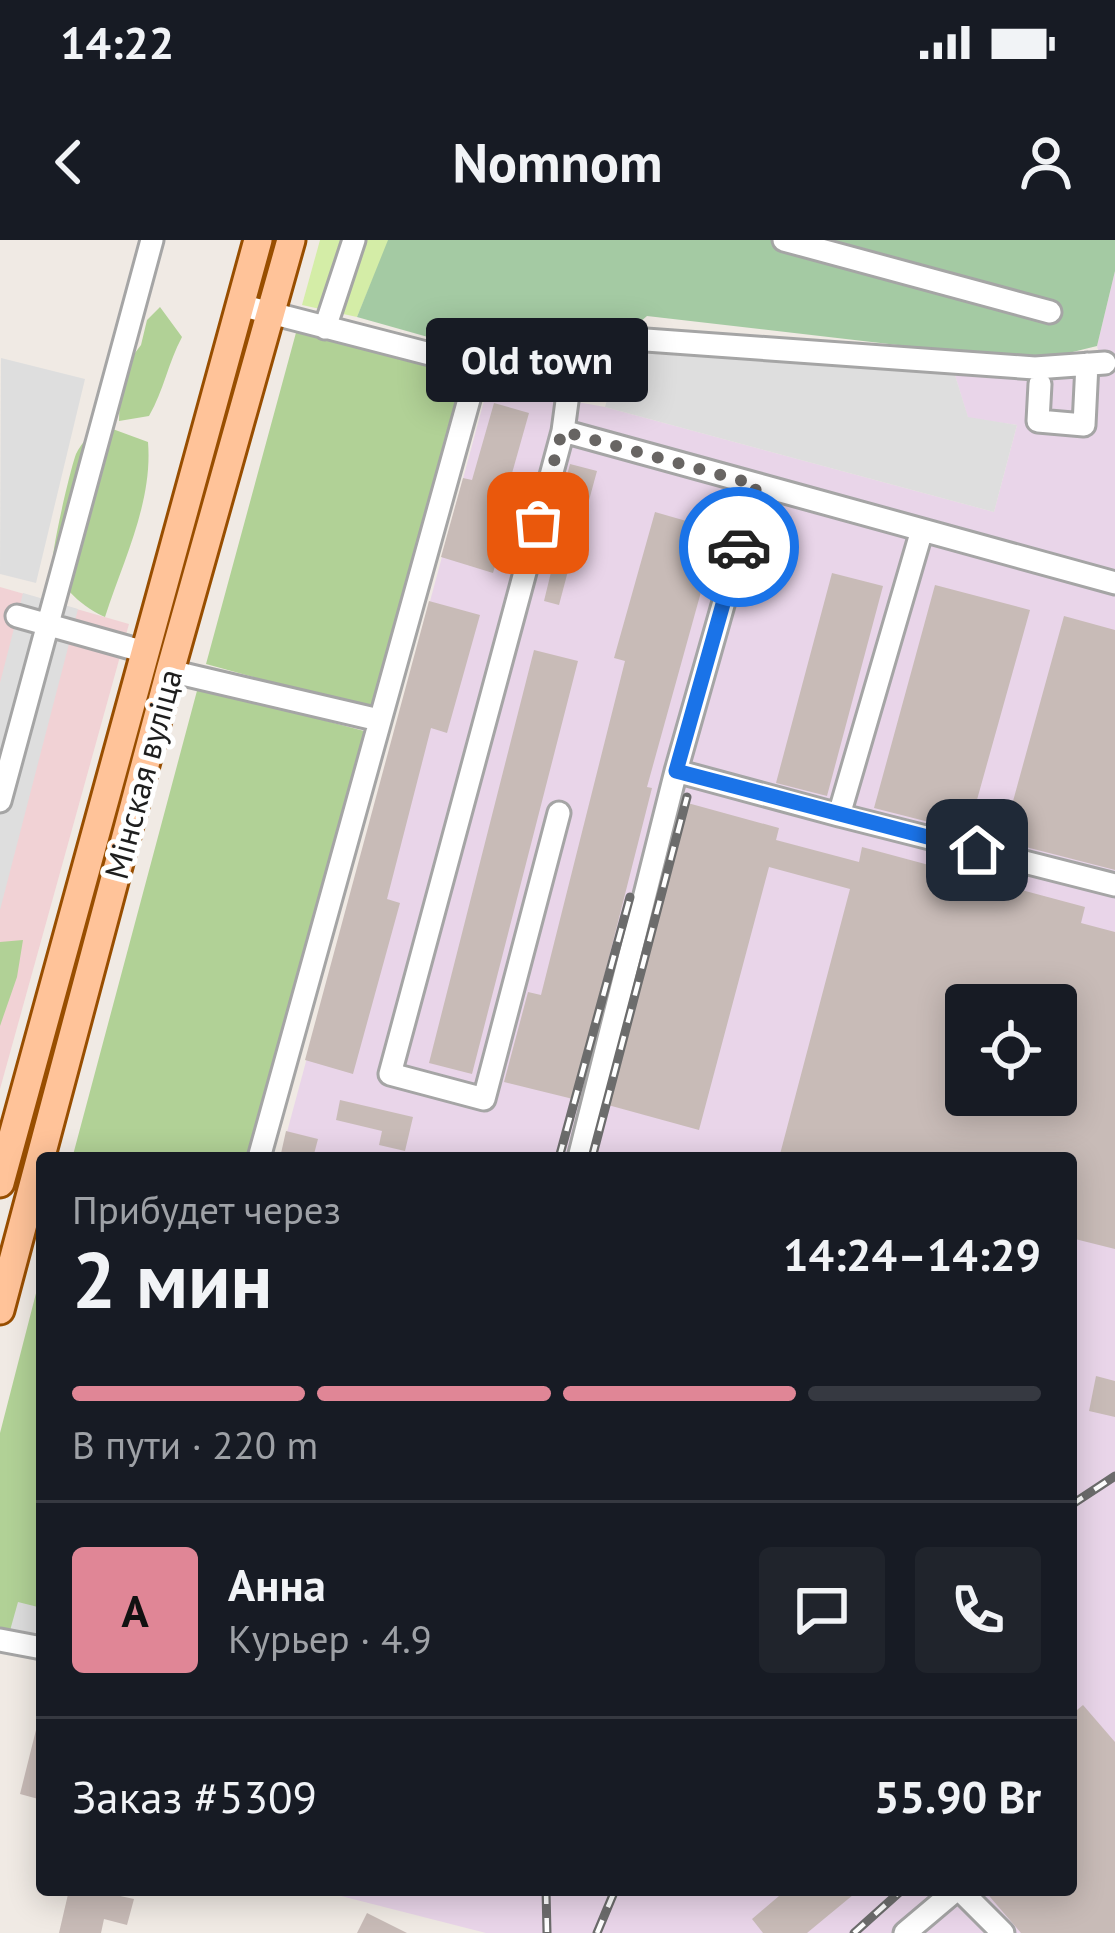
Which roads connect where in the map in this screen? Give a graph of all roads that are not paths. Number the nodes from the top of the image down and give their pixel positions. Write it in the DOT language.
graph roads {
  1 [pos="152,240"];
  2 [pos="258,240"];
  3 [pos="291,240"];
  4 [pos="354,240"];
  5 [pos="784,240"];
  6 [pos="240,305"];
  7 [pos="1050,312"];
  8 [pos="272,314"];
  9 [pos="326,328"];
  10 [pos="572,364"];
  11 [pos="478,367"];
  12 [pos="1040,384"];
  13 [pos="206,430"];
  14 [pos="562,431"];
  15 [pos="237,436"];
  16 [pos="757,485"];
  17 [pos="922,530"];
  18 [pos="1115,583"];
  19 [pos="17,616"];
  20 [pos="47,624"];
  21 [pos="145,652"];
  22 [pos="170,670"];
  23 [pos="379,720"];
  24 [pos="676,771"];
  25 [pos="0,801"];
  26 [pos="559,813"];
  27 [pos="839,815"];
  28 [pos="1115,885"];
  29 [pos="4,1151"];
  30 [pos="45,1152"];
  31 [pos="262,1152"];
  32 [pos="581,1152"];
  33 [pos="36,1156"];
  34 [pos="0,1184"];
  35 [pos="36,1185"];
  36 [pos="0,1310"];
  37 [pos="0,1640"];
  38 [pos="36,1647"];
  39 [pos="950,1896"];
  40 [pos="964,1896"];
  41 [pos="904,1933"];
  42 [pos="1003,1933"];
  1 -- 20 [label="lane"];
  2 -- 6 [label="main road, Мінская вуліца"];
  3 -- 8 [label="main road, Мінская вуліца"];
  4 -- 9 [label="lane"];
  5 -- 7 [label="lane"];
  6 -- 8 [label="lane"];
  6 -- 13 [label="main road, Мінская вуліца"];
  8 -- 9 [label="lane"];
  8 -- 15 [label="main road, Мінская вуліца"];
  9 -- 11 [label="lane"];
  10 -- 11 [label="lane"];
  10 -- 12 [label="lane"];
  10 -- 14 [label="lane"];
  11 -- 23 [label="lane"];
  13 -- 15 [label="main road"];
  13 -- 21 [label="main road, Мінская вуліца"];
  14 -- 16 [label="lane"];
  14 -- 26 [label="lane"];
  15 -- 22 [label="main road, Мінская вуліца"];
  16 -- 17 [label="lane"];
  16 -- 24 [label="lane"];
  17 -- 18 [label="lane"];
  17 -- 27 [label="lane"];
  19 -- 20 [label="lane"];
  20 -- 21 [label="lane"];
  20 -- 25 [label="lane"];
  21 -- 29 [label="main road, Мінская вуліца"];
  22 -- 23 [label="lane"];
  22 -- 30 [label="main road, Мінская вуліца"];
  23 -- 31 [label="lane"];
  24 -- 27 [label="lane"];
  24 -- 32 [label="lane"];
  27 -- 28 [label="lane"];
  29 -- 33 [label="main road"];
  29 -- 34 [label="main road, Мінская вуліца"];
  35 -- 36 [label="main road, Мінская вуліца"];
  37 -- 38 [label="lane"];
  39 -- 41 [label="lane"];
  40 -- 42 [label="lane"];
}
